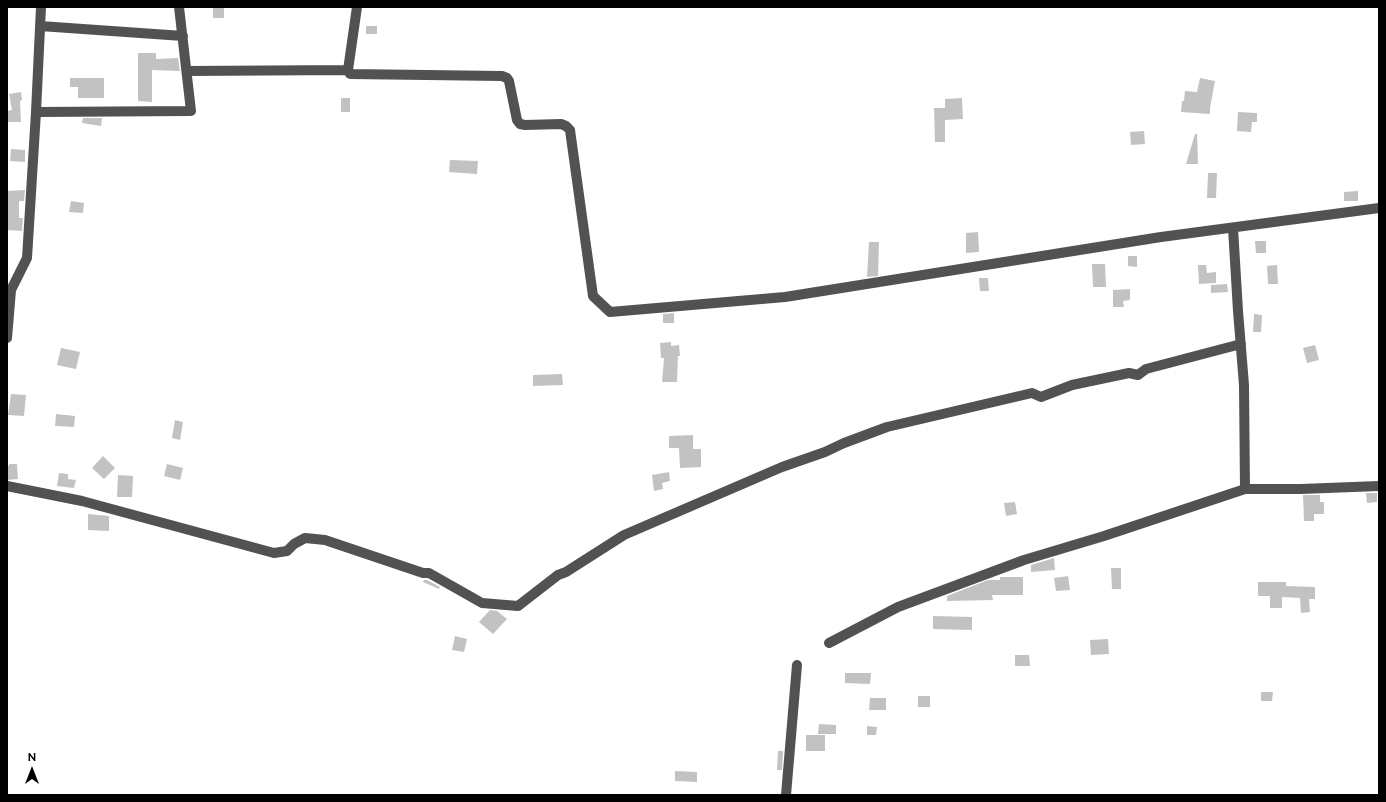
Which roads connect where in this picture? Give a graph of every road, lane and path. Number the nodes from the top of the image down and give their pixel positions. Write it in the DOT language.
graph roads {
  1 [pos="40,7"];
  2 [pos="179,7"];
  3 [pos="357,7"];
  4 [pos="40,26"];
  5 [pos="182,36"];
  6 [pos="348,70"];
  7 [pos="187,71"];
  8 [pos="36,112"];
  9 [pos="1379,208"];
  10 [pos="1233,228"];
  11 [pos="8,318"];
  12 [pos="7,338"];
  13 [pos="1241,344"];
  14 [pos="7,486"];
  15 [pos="1379,486"];
  16 [pos="1246,489"];
  17 [pos="829,643"];
  18 [pos="797,665"];
  19 [pos="786,795"];
  1 -- 4 [label="street"];
  2 -- 5 [label="street"];
  3 -- 6 [label="street"];
  4 -- 5 [label="street"];
  4 -- 8 [label="street"];
  5 -- 7 [label="street"];
  6 -- 7 [label="street"];
  6 -- 10 [label="street"];
  7 -- 8 [label="street"];
  8 -- 11 [label="street"];
  9 -- 10 [label="street"];
  10 -- 13 [label="street"];
  11 -- 12 [label="street"];
  13 -- 14 [label="street"];
  13 -- 16 [label="street"];
  15 -- 16 [label="street"];
  16 -- 17 [label="street"];
  18 -- 19 [label="street"];
}
